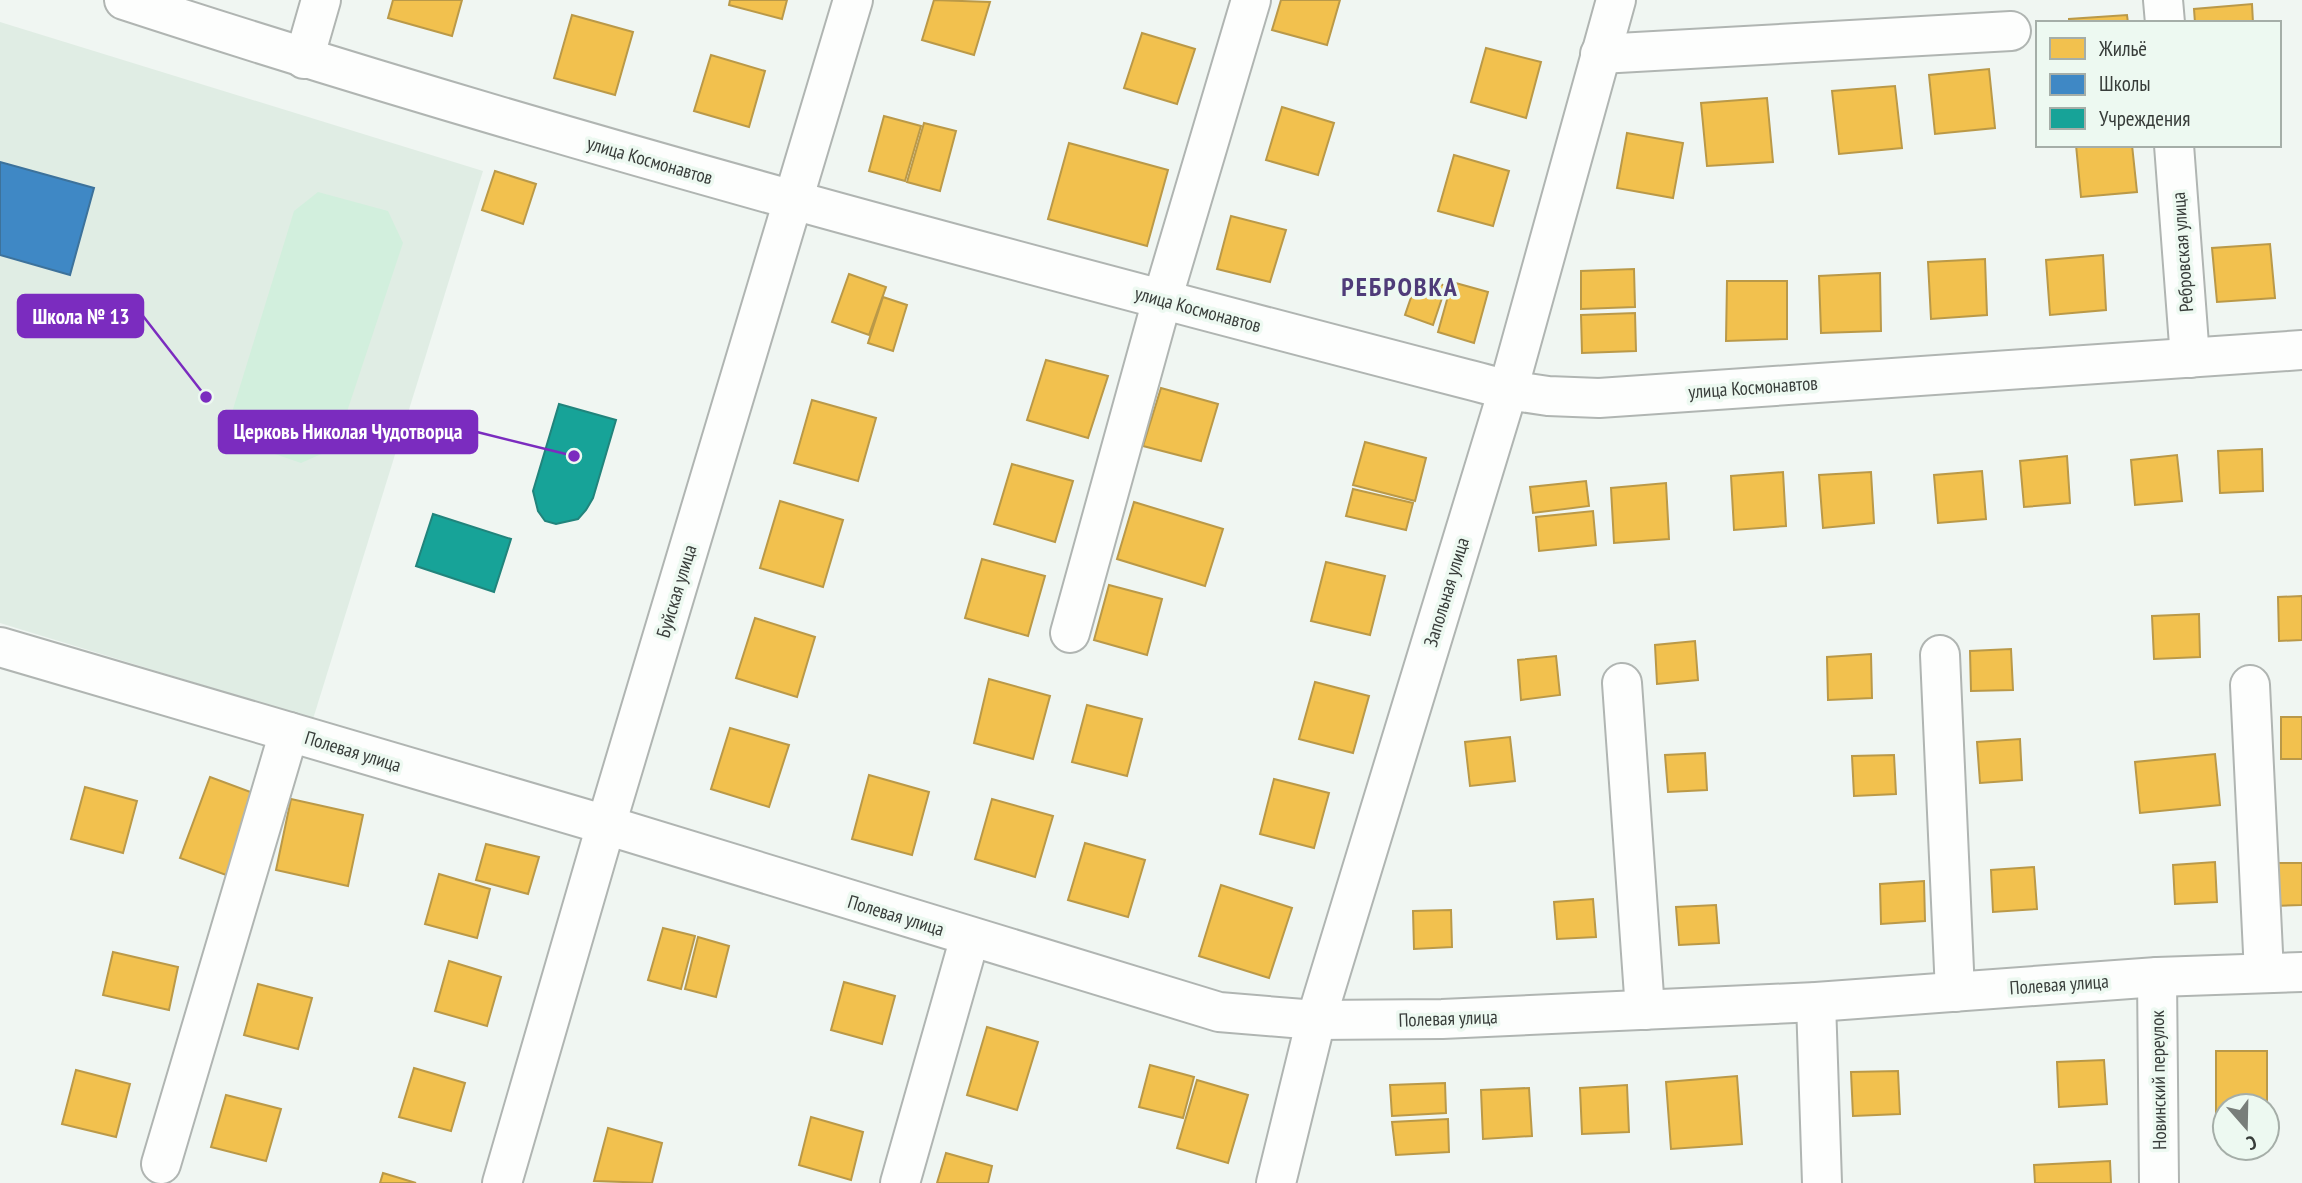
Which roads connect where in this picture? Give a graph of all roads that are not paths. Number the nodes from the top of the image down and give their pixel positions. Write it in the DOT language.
graph roads {
  1 [pos="124,0"];
  2 [pos="321,0"];
  3 [pos="853,0"];
  4 [pos="1251,0"];
  5 [pos="1616,0"];
  6 [pos="2163,0"];
  7 [pos="2165,21"];
  8 [pos="2011,31"];
  9 [pos="1600,54"];
  10 [pos="304,59"];
  11 [pos="2174,147"];
  12 [pos="793,202"];
  13 [pos="1162,300"];
  14 [pos="2302,350"];
  15 [pos="2190,358"];
  16 [pos="1508,390"];
  17 [pos="1070,633"];
  18 [pos="0,646"];
  19 [pos="1940,655"];
  20 [pos="1622,683"];
  21 [pos="2250,685"];
  22 [pos="289,732"];
  23 [pos="606,825"];
  24 [pos="970,937"];
  25 [pos="2302,972"];
  26 [pos="2264,973"];
  27 [pos="2157,977"];
  28 [pos="1955,992"];
  29 [pos="1816,1002"];
  30 [pos="1645,1010"];
  31 [pos="1316,1020"];
  32 [pos="161,1164"];
  33 [pos="502,1183"];
  34 [pos="900,1183"];
  35 [pos="1276,1183"];
  36 [pos="1822,1183"];
  37 [pos="2159,1183"];
  1 -- 10 [label="street, улица Космонавтов"];
  2 -- 10 [label="street"];
  3 -- 12 [label="street, Буйская улица"];
  4 -- 13 [label="street"];
  5 -- 9 [label="street, Запольная улица"];
  6 -- 7 [label="street"];
  8 -- 9 [label="street"];
  9 -- 16 [label="street, Запольная улица"];
  10 -- 12 [label="street, улица Космонавтов"];
  11 -- 15 [label="street, Ребровская улица"];
  12 -- 13 [label="street, улица Космонавтов"];
  12 -- 23 [label="street, Буйская улица"];
  13 -- 16 [label="street, улица Космонавтов"];
  13 -- 17 [label="street"];
  14 -- 15 [label="street, улица Космонавтов"];
  15 -- 16 [label="street, улица Космонавтов"];
  16 -- 31 [label="street, Запольная улица"];
  18 -- 22 [label="street, Полевая улица"];
  19 -- 28 [label="street"];
  20 -- 30 [label="street"];
  21 -- 26 [label="street"];
  22 -- 23 [label="street, Полевая улица"];
  22 -- 32 [label="street"];
  23 -- 24 [label="street, Полевая улица"];
  23 -- 33 [label="street, Буйская улица"];
  24 -- 31 [label="street, Полевая улица"];
  24 -- 34 [label="street"];
  25 -- 26 [label="street, Полевая улица"];
  26 -- 27 [label="street, Полевая улица"];
  27 -- 28 [label="street, Полевая улица"];
  27 -- 37 [label="street, Новинский переулок"];
  28 -- 29 [label="street, Полевая улица"];
  29 -- 30 [label="street, Полевая улица"];
  29 -- 36 [label="street"];
  30 -- 31 [label="street, Полевая улица"];
  31 -- 35 [label="street, Запольная улица"];
}
